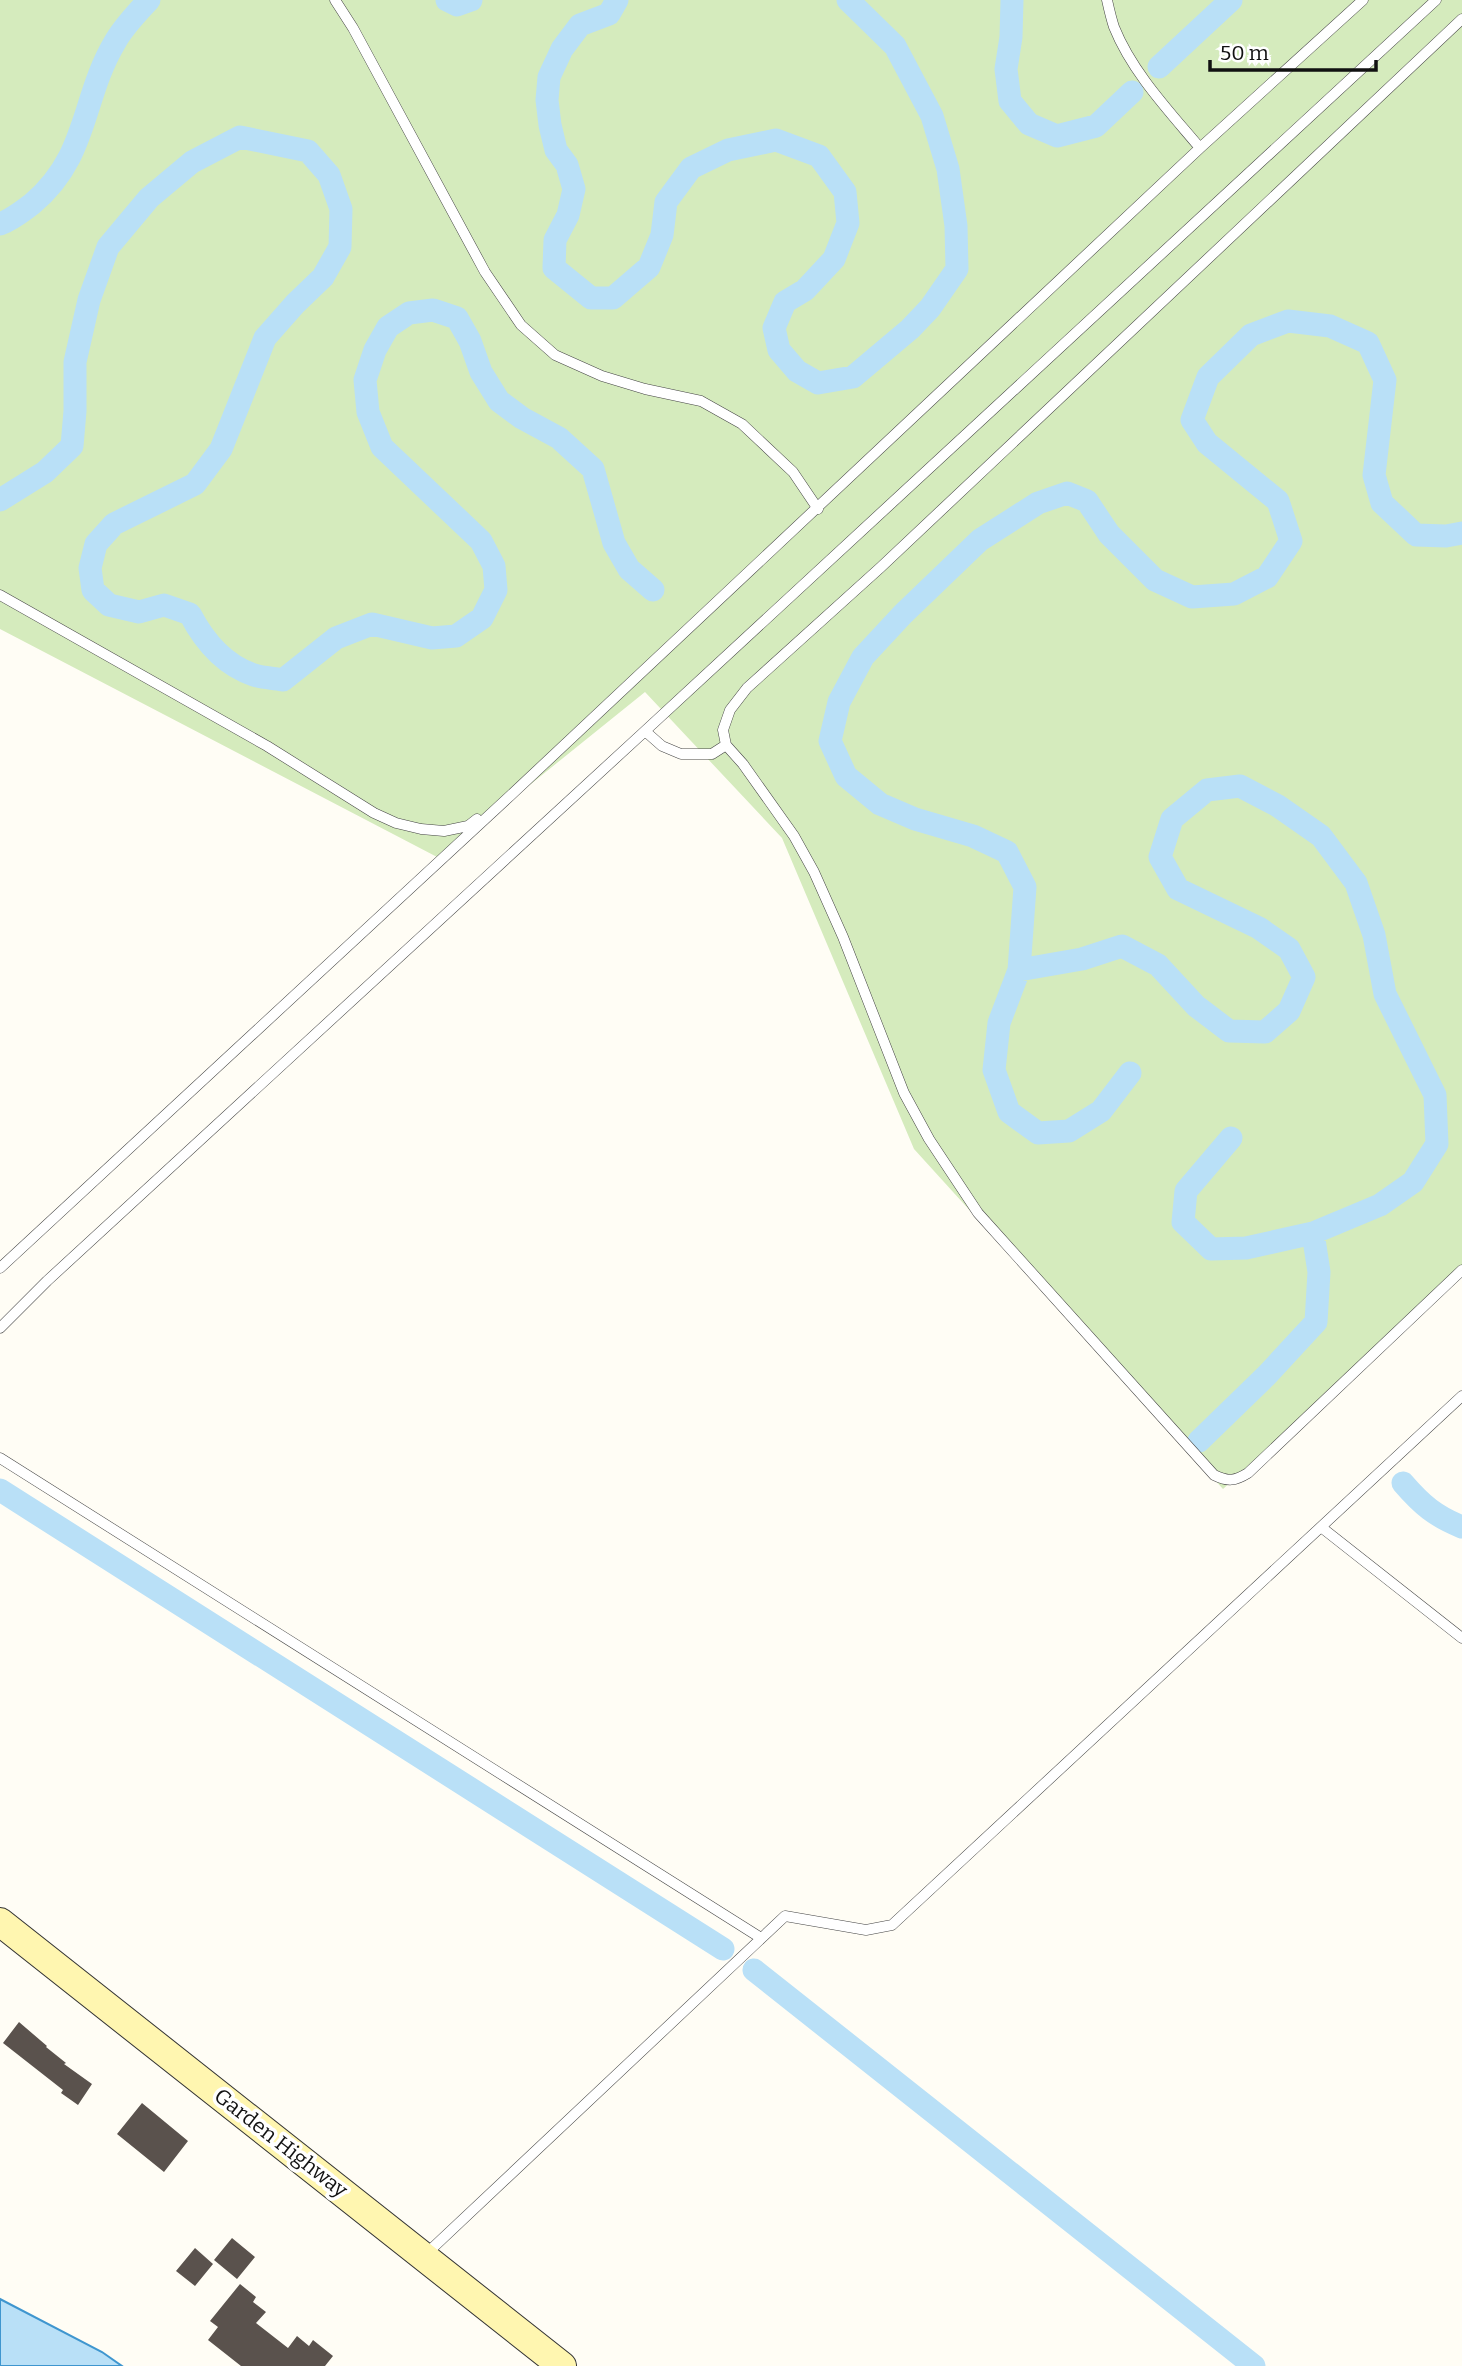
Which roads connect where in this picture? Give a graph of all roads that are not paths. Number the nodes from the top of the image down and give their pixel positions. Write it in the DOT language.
graph roads {
  1 [pos="335,0"];
  2 [pos="1107,0"];
  3 [pos="1363,0"];
  4 [pos="1436,0"];
  5 [pos="1462,19"];
  6 [pos="1200,148"];
  7 [pos="818,509"];
  8 [pos="0,595"];
  9 [pos="645,731"];
  10 [pos="726,745"];
  11 [pos="511,795"];
  12 [pos="0,1268"];
  13 [pos="1462,1270"];
  14 [pos="0,1328"];
  15 [pos="1462,1396"];
  16 [pos="0,1458"];
  17 [pos="1321,1527"];
  18 [pos="1462,1638"];
  19 [pos="0,1922"];
  20 [pos="761,1938"];
  21 [pos="423,2256"];
  22 [pos="562,2366"];
  1 -- 7 [label="lane"];
  2 -- 6 [label="lane"];
  3 -- 6 [label="lane"];
  4 -- 9 [label="lane"];
  5 -- 10 [label="lane"];
  6 -- 7 [label="lane"];
  7 -- 11 [label="lane"];
  8 -- 11 [label="lane"];
  9 -- 10 [label="lane"];
  9 -- 14 [label="lane"];
  10 -- 13 [label="lane"];
  11 -- 12 [label="lane"];
  15 -- 17 [label="lane"];
  16 -- 20 [label="lane"];
  17 -- 18 [label="lane"];
  17 -- 20 [label="lane"];
  19 -- 21 [label="main road, Garden Highway"];
  20 -- 21 [label="lane"];
  21 -- 22 [label="main road, Garden Highway"];
}
